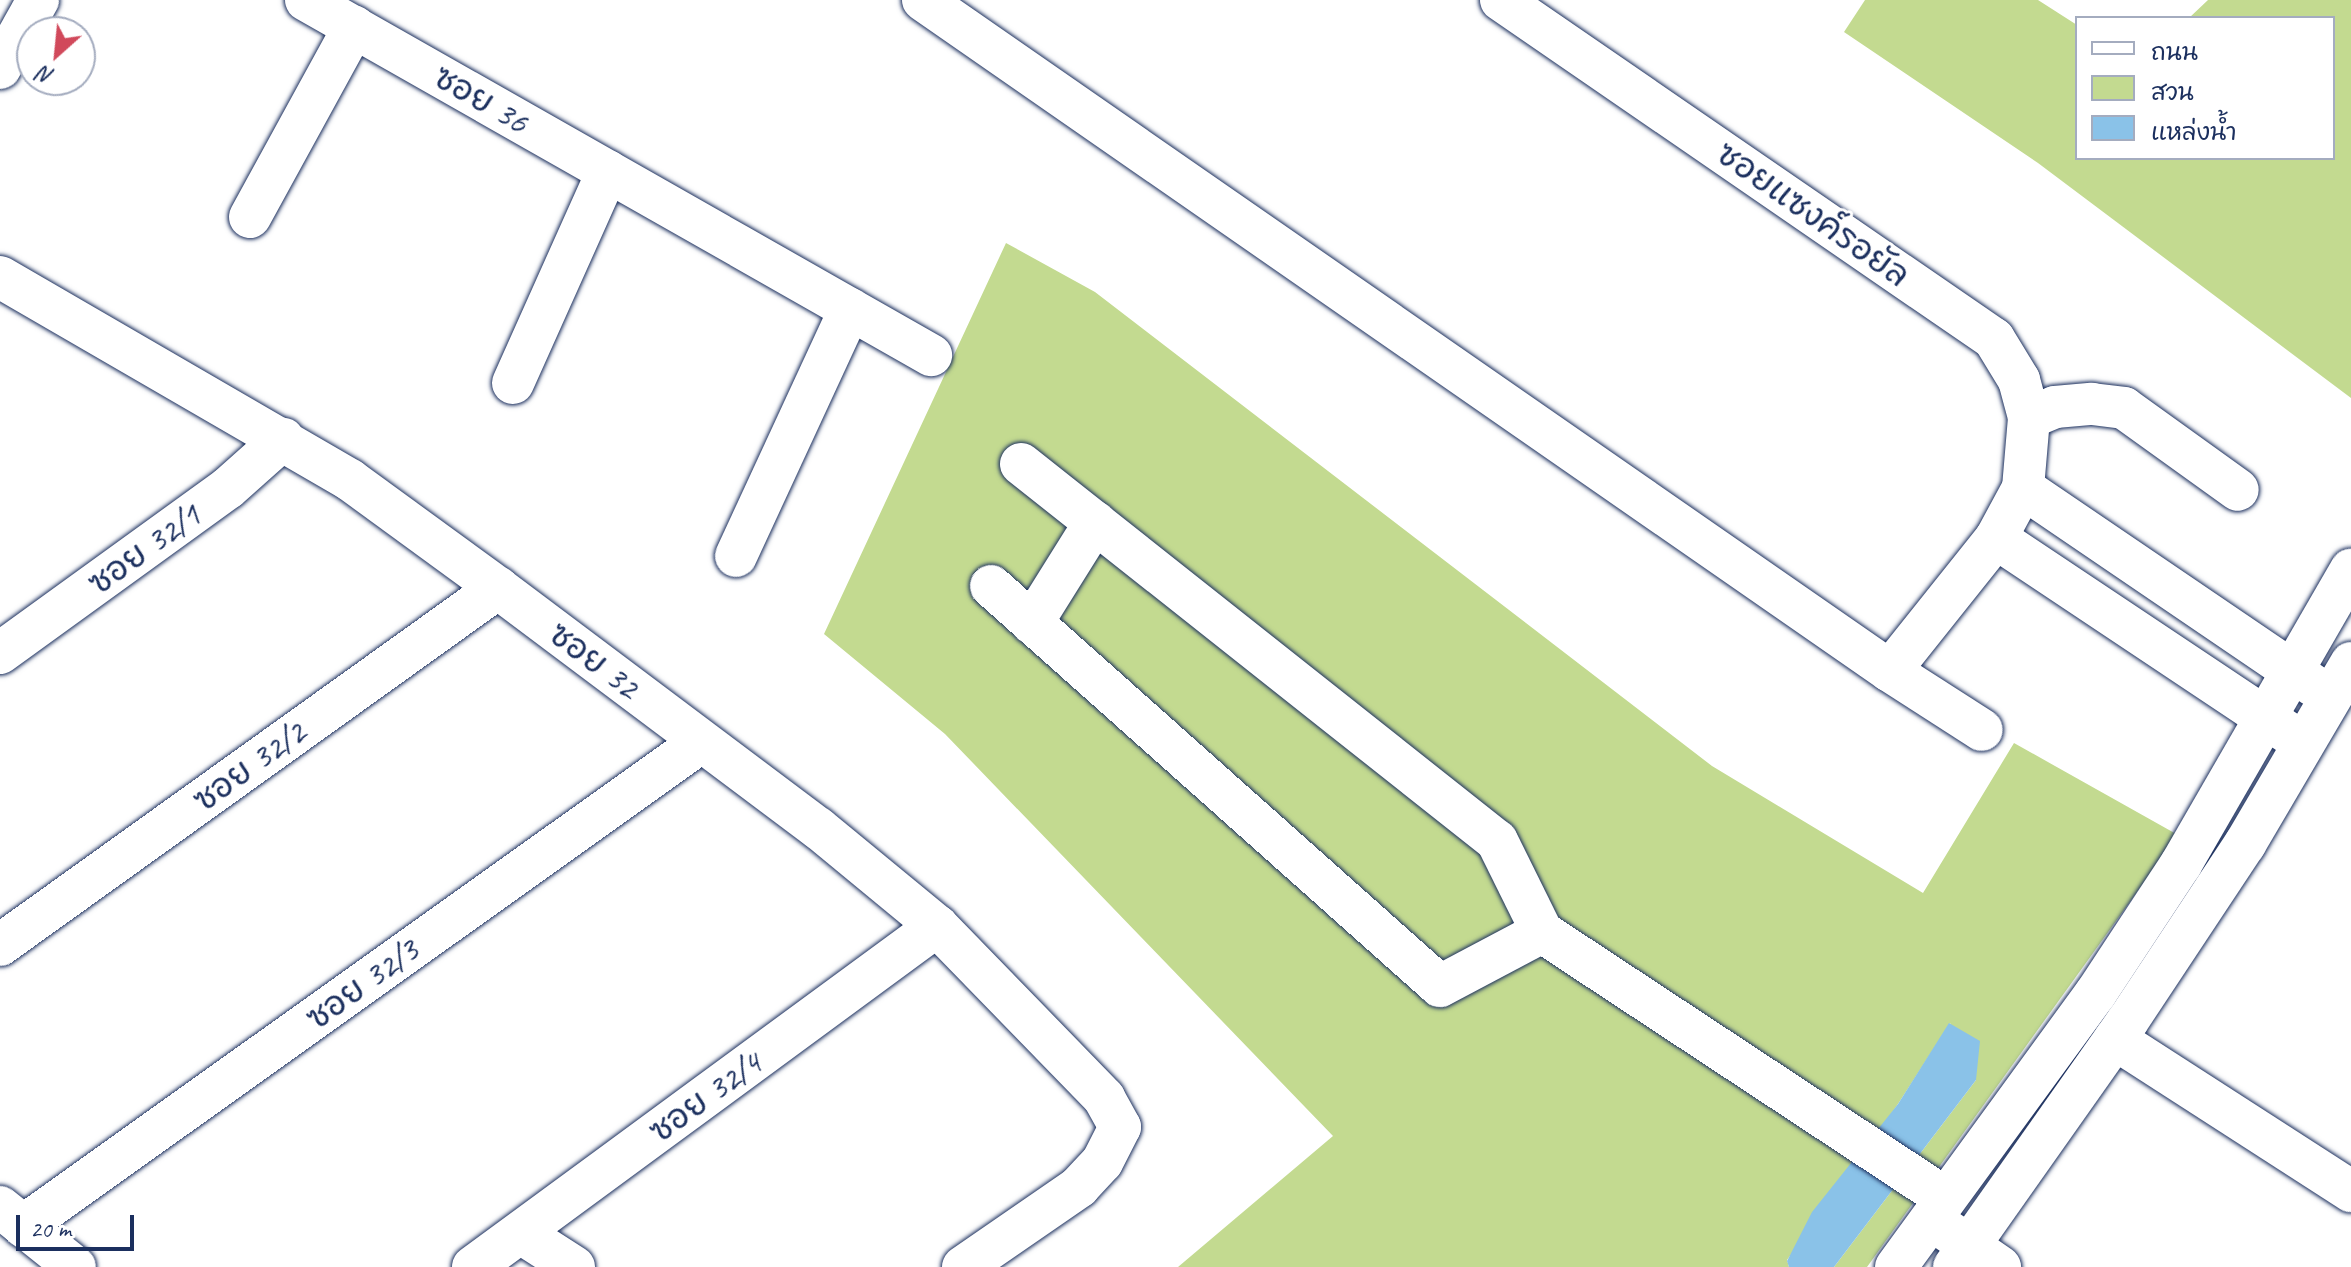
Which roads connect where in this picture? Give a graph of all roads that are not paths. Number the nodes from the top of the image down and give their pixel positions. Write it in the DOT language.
graph roads {
  1 [pos="38,0"];
  2 [pos="306,0"];
  3 [pos="923,0"];
  4 [pos="1501,0"];
  5 [pos="354,27"];
  6 [pos="0,68"];
  7 [pos="608,171"];
  8 [pos="250,217"];
  9 [pos="1,280"];
  10 [pos="850,309"];
  11 [pos="931,355"];
  12 [pos="513,383"];
  13 [pos="2029,418"];
  14 [pos="283,439"];
  15 [pos="1021,464"];
  16 [pos="2023,488"];
  17 [pos="2238,490"];
  18 [pos="1095,522"];
  19 [pos="1996,538"];
  20 [pos="736,556"];
  21 [pos="2351,569"];
  22 [pos="991,586"];
  23 [pos="498,588"];
  24 [pos="1032,623"];
  25 [pos="0,653"];
  26 [pos="2292,670"];
  27 [pos="1890,671"];
  28 [pos="2341,680"];
  29 [pos="2264,718"];
  30 [pos="1982,730"];
  31 [pos="701,742"];
  32 [pos="2304,744"];
  33 [pos="937,926"];
  34 [pos="1542,932"];
  35 [pos="0,945"];
  36 [pos="2115,1039"];
  37 [pos="2351,1191"];
  38 [pos="1938,1209"];
  39 [pos="12,1217"];
  40 [pos="521,1233"];
  41 [pos="1974,1260"];
  42 [pos="75,1267"];
  43 [pos="473,1267"];
  44 [pos="574,1267"];
  45 [pos="963,1267"];
  46 [pos="1896,1267"];
  1 -- 6 [label="street"];
  2 -- 5 [label="street, ซอย 36"];
  3 -- 27 [label="street"];
  4 -- 13 [label="street, ซอยแซงค์รอยัล"];
  5 -- 7 [label="street, ซอย 36"];
  5 -- 8 [label="street"];
  7 -- 10 [label="street, ซอย 36"];
  7 -- 12 [label="street"];
  9 -- 14 [label="street, ซอย 32"];
  10 -- 11 [label="street, ซอย 36"];
  10 -- 20 [label="street"];
  13 -- 16 [label="street, ซอยแซงค์รอยัล"];
  13 -- 17 [label="street"];
  14 -- 23 [label="street, ซอย 32"];
  14 -- 25 [label="street, ซอย 32/1"];
  15 -- 18 [label="street"];
  16 -- 19 [label="street, ซอยแซงค์รอยัล"];
  16 -- 26 [label="street"];
  18 -- 24 [label="street"];
  18 -- 34 [label="street"];
  19 -- 27 [label="street, ซอยแซงค์รอยัล"];
  19 -- 29 [label="street"];
  21 -- 26 [label="street"];
  22 -- 24 [label="street"];
  23 -- 31 [label="street, ซอย 32"];
  23 -- 35 [label="street, ซอย 32/2"];
  24 -- 34 [label="street"];
  26 -- 28 [label="street"];
  26 -- 29 [label="street"];
  27 -- 30 [label="street"];
  28 -- 32 [label="street"];
  29 -- 32 [label="street"];
  29 -- 38 [label="street"];
  31 -- 33 [label="street, ซอย 32"];
  31 -- 39 [label="street, ซอย 32/3"];
  32 -- 36 [label="street"];
  33 -- 40 [label="street, ซอย 32/4"];
  33 -- 45 [label="street, ซอย 32"];
  34 -- 38 [label="street"];
  36 -- 37 [label="street"];
  36 -- 41 [label="street"];
  38 -- 41 [label="street"];
  38 -- 46 [label="street"];
  39 -- 42 [label="street"];
  40 -- 43 [label="street, ซอย 32/4"];
  40 -- 44 [label="street"];
}
